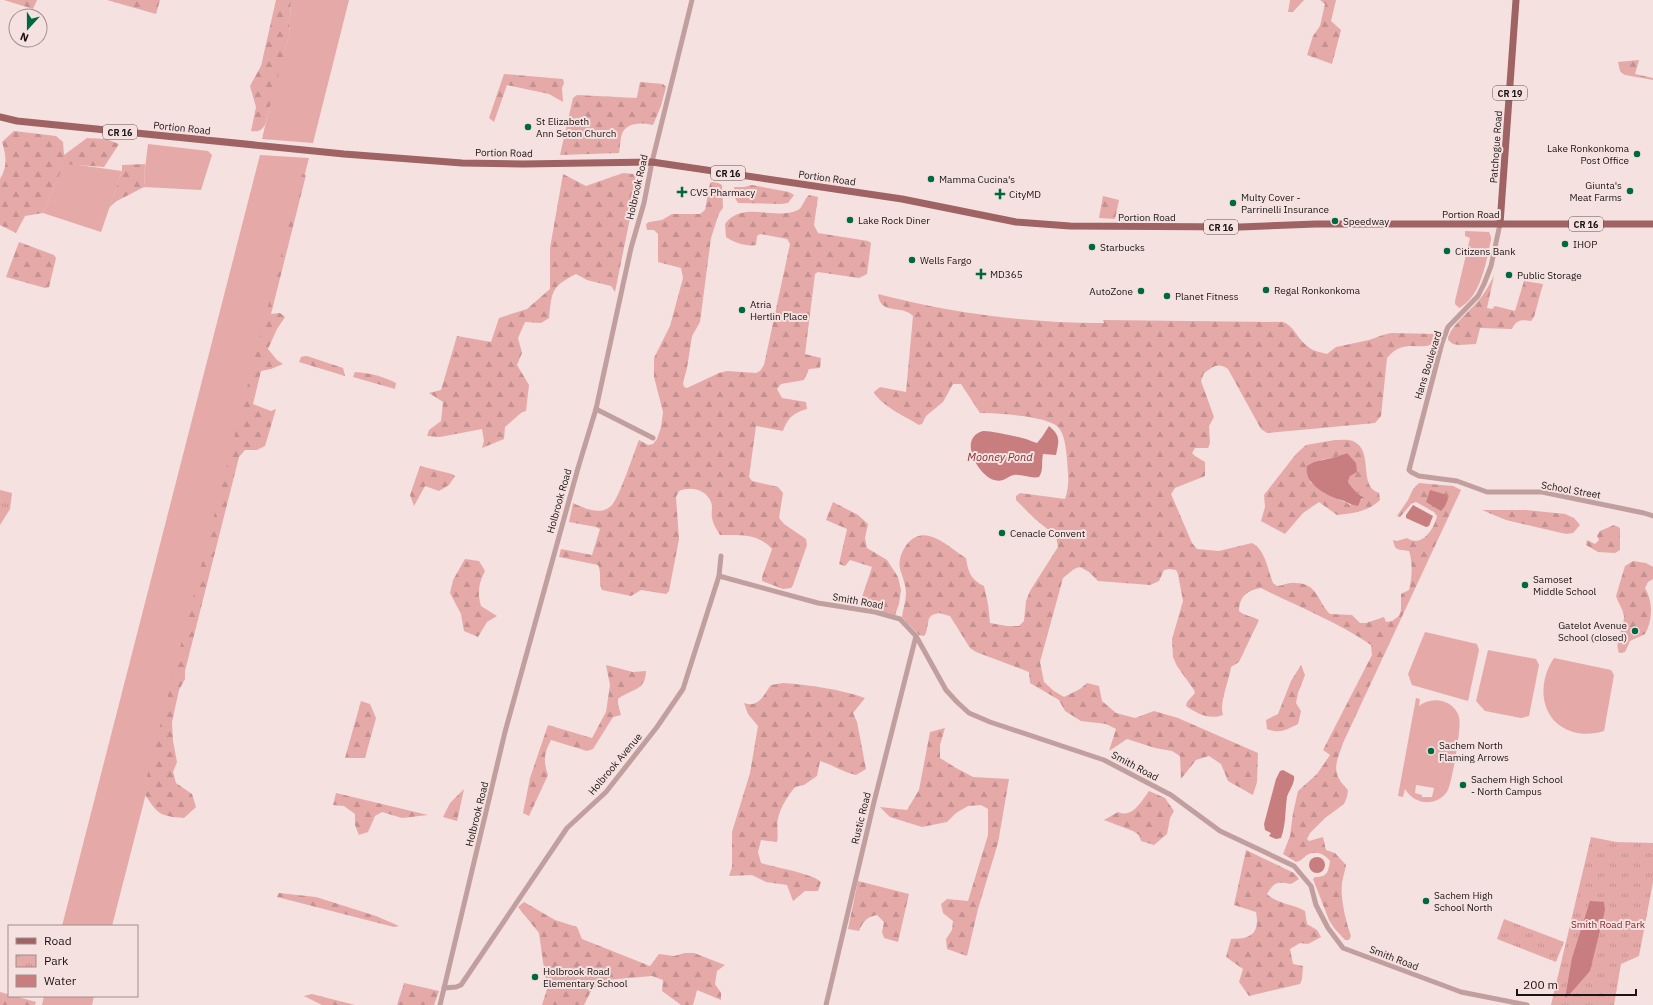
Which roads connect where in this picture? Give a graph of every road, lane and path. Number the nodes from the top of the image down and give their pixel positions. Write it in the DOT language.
graph roads {
  1 [pos="692,0"];
  2 [pos="1516,0"];
  3 [pos="0,117"];
  4 [pos="652,162"];
  5 [pos="1500,224"];
  6 [pos="1653,224"];
  7 [pos="596,409"];
  8 [pos="653,438"];
  9 [pos="1414,474"];
  10 [pos="1653,516"];
  11 [pos="721,556"];
  12 [pos="719,576"];
  13 [pos="916,636"];
  14 [pos="444,988"];
  15 [pos="440,1005"];
  16 [pos="826,1005"];
  17 [pos="1527,1005"];
  1 -- 4 [label="street, Holbrook Road"];
  2 -- 5 [label="main road, Patchogue Road / CR 19"];
  3 -- 4 [label="main road, Portion Road / CR 16"];
  4 -- 5 [label="main road, Portion Road / CR 16"];
  4 -- 7 [label="street, Holbrook Road"];
  5 -- 6 [label="main road, Portion Road / CR 16"];
  5 -- 9 [label="street, Hans Boulevard"];
  7 -- 8 [label="street"];
  7 -- 14 [label="street, Holbrook Road"];
  9 -- 10 [label="street, School Street"];
  11 -- 12 [label="street, Holbrook Avenue"];
  12 -- 13 [label="street, Smith Road"];
  12 -- 14 [label="street, Holbrook Avenue"];
  13 -- 16 [label="street, Rustic Road"];
  13 -- 17 [label="street, Smith Road"];
  14 -- 15 [label="street, Holbrook Road"];
}
